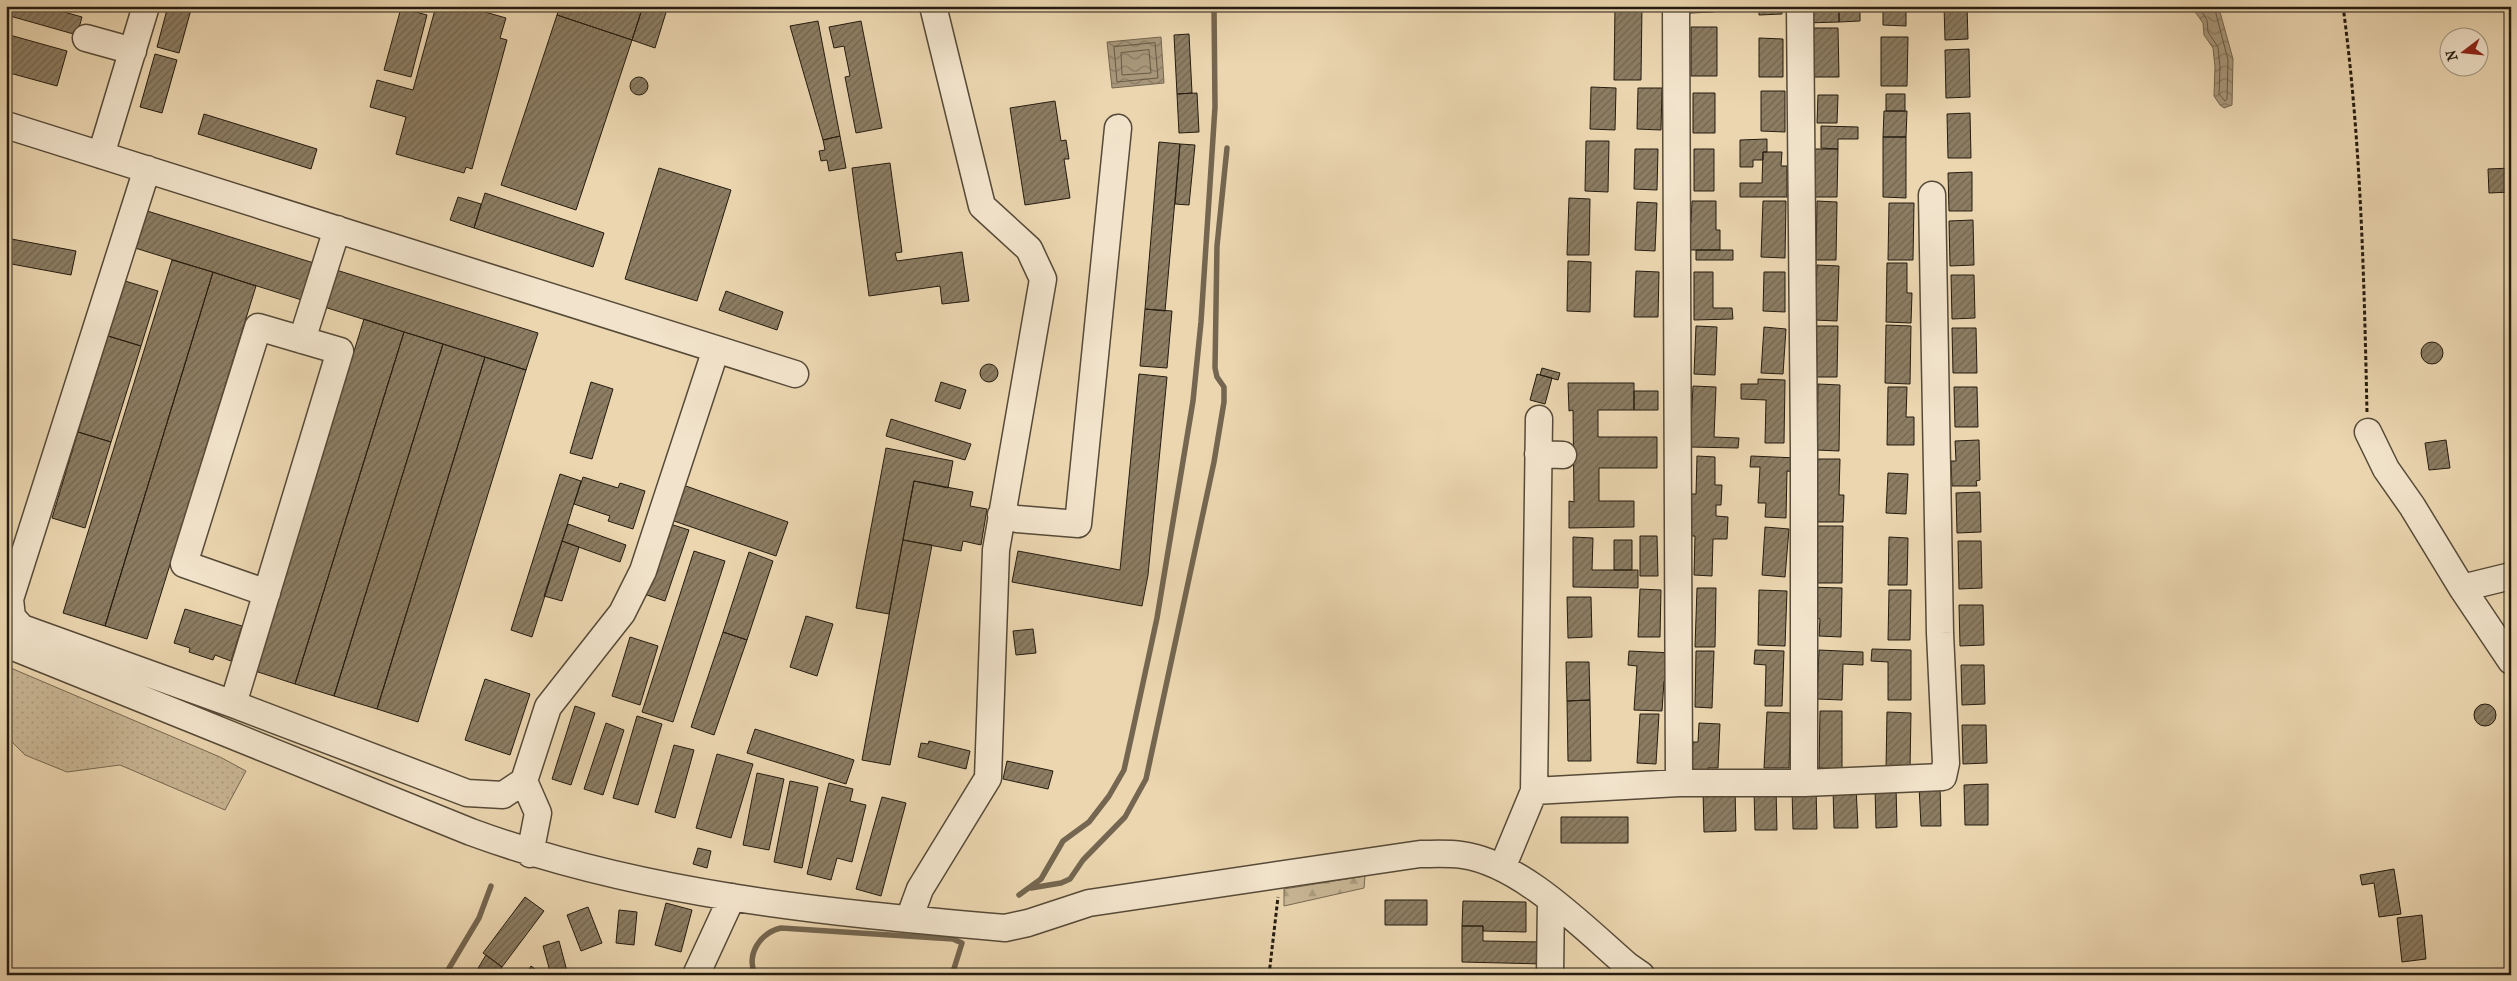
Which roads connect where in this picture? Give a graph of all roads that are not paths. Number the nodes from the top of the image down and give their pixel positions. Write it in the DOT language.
graph roads {
  1 [pos="146,6"];
  2 [pos="933,6"];
  3 [pos="1676,6"];
  4 [pos="1800,6"];
  5 [pos="86,38"];
  6 [pos="133,51"];
  7 [pos="6,125"];
  8 [pos="1118,128"];
  9 [pos="101,155"];
  10 [pos="147,169"];
  11 [pos="1932,195"];
  12 [pos="337,229"];
  13 [pos="302,340"];
  14 [pos="716,349"];
  15 [pos="795,374"];
  16 [pos="1539,419"];
  17 [pos="2368,432"];
  18 [pos="1002,515"];
  19 [pos="2511,576"];
  20 [pos="2462,588"];
  21 [pos="267,593"];
  22 [pos="6,644"];
  23 [pos="2511,661"];
  24 [pos="233,704"];
  25 [pos="524,781"];
  26 [pos="1679,783"];
  27 [pos="1804,783"];
  28 [pos="1534,791"];
  29 [pos="530,854"];
  30 [pos="1502,868"];
  31 [pos="732,897"];
  32 [pos="1551,900"];
  33 [pos="909,920"];
  34 [pos="696,975"];
  35 [pos="1550,975"];
  36 [pos="1641,975"];
  1 -- 6 [label="street"];
  2 -- 18 [label="street"];
  3 -- 26 [label="street"];
  4 -- 27 [label="street"];
  5 -- 6 [label="street"];
  6 -- 9 [label="street"];
  7 -- 9 [label="street"];
  8 -- 18 [label="street"];
  9 -- 10 [label="street"];
  10 -- 12 [label="street"];
  10 -- 24 [label="street"];
  11 -- 27 [label="street"];
  12 -- 13 [label="street"];
  12 -- 14 [label="street"];
  13 -- 21 [label="street"];
  13 -- 21 [label="street"];
  14 -- 15 [label="street"];
  14 -- 25 [label="street"];
  16 -- 28 [label="street"];
  17 -- 20 [label="street"];
  18 -- 33 [label="street"];
  19 -- 20 [label="street"];
  20 -- 23 [label="street"];
  21 -- 24 [label="street"];
  22 -- 29 [label="street"];
  24 -- 25 [label="street"];
  25 -- 29 [label="street"];
  26 -- 27 [label="street"];
  26 -- 28 [label="street"];
  28 -- 30 [label="street"];
  29 -- 31 [label="street"];
  30 -- 32 [label="street"];
  30 -- 33 [label="street"];
  31 -- 33 [label="street"];
  31 -- 34 [label="street"];
  32 -- 35 [label="street"];
  32 -- 36 [label="street"];
}
